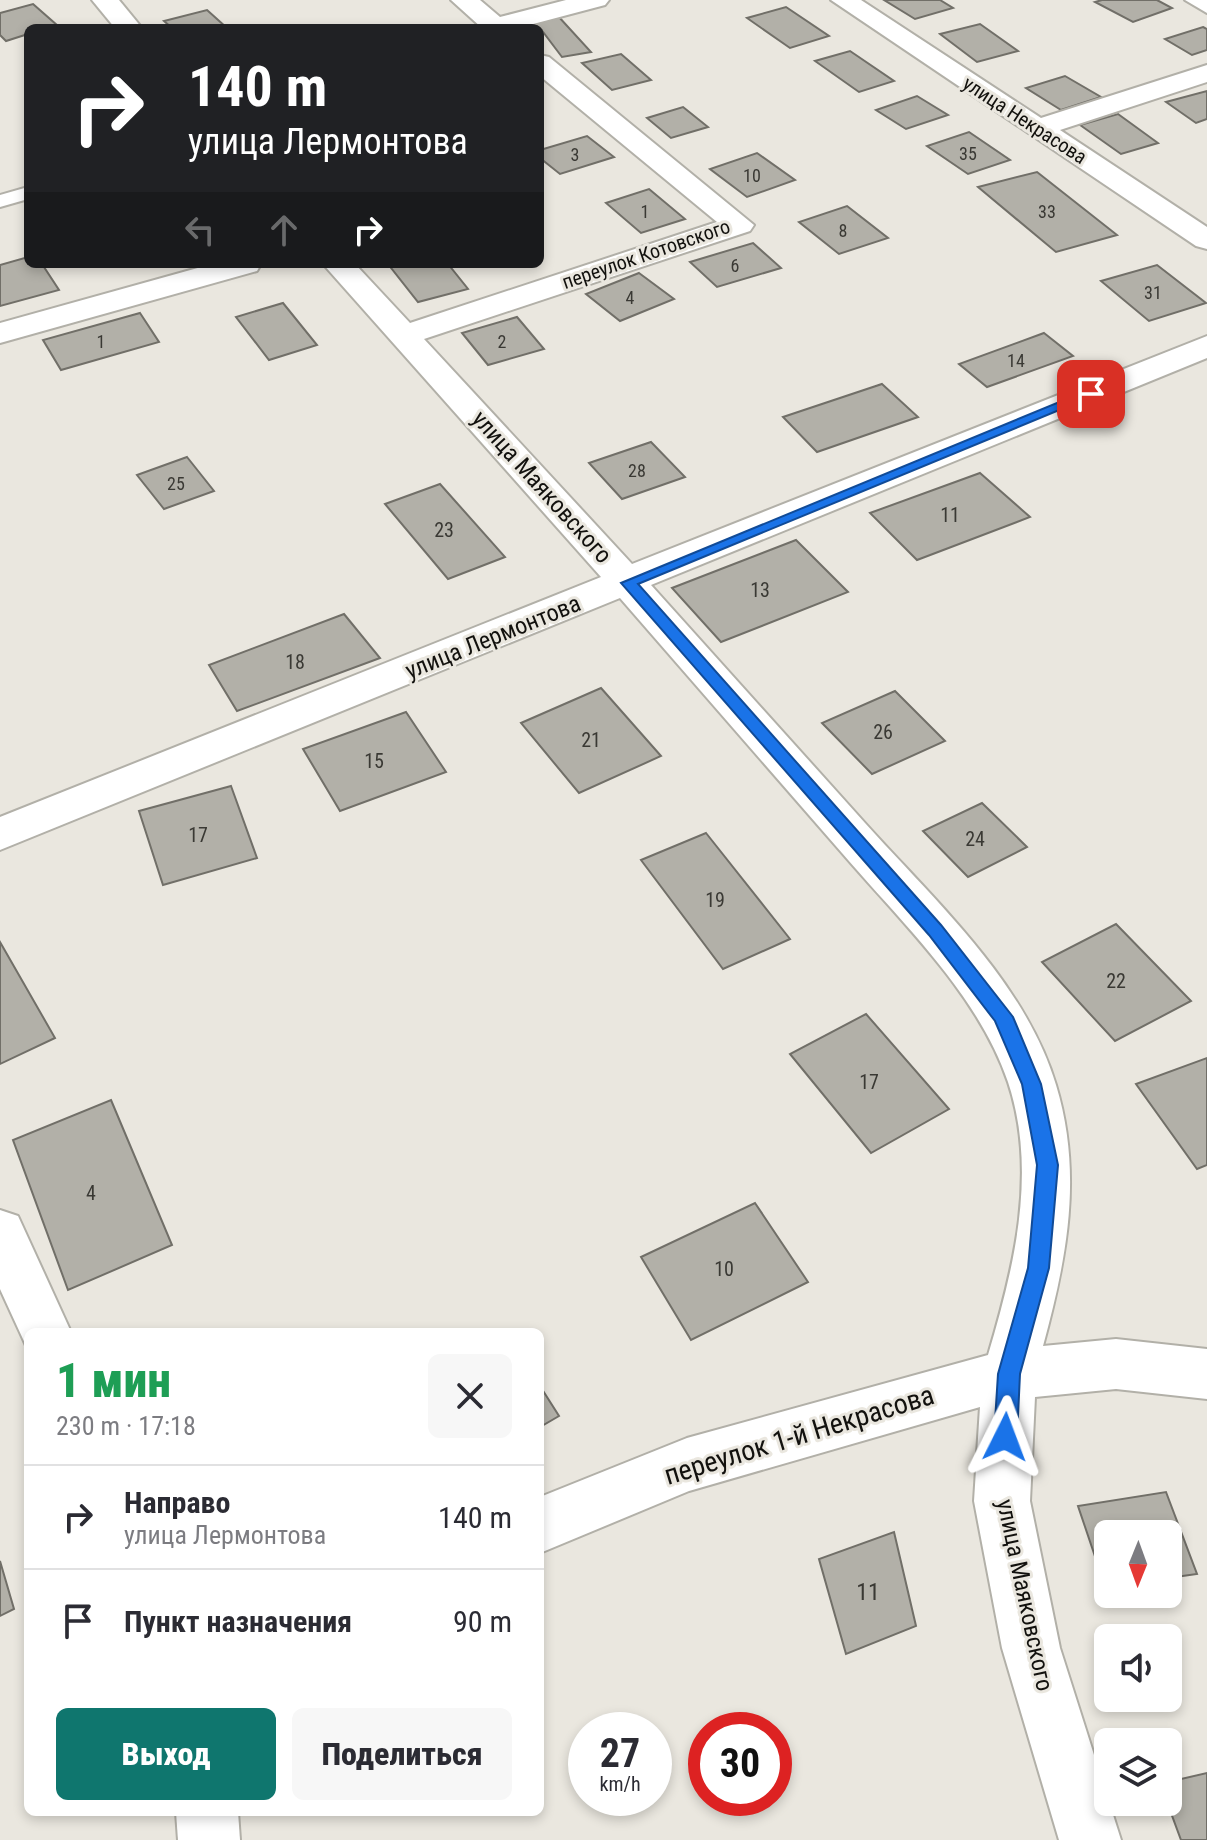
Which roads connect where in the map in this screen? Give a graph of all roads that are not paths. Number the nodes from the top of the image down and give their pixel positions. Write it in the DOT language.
graph roads {
  1 [pos="105,0"];
  2 [pos="464,0"];
  3 [pos="596,0"];
  4 [pos="844,0"];
  5 [pos="1198,0"];
  6 [pos="1207,5"];
  7 [pos="126,24"];
  8 [pos="492,24"];
  9 [pos="507,24"];
  10 [pos="544,66"];
  11 [pos="1207,73"];
  12 [pos="1038,128"];
  13 [pos="24,194"];
  14 [pos="0,201"];
  15 [pos="1207,240"];
  16 [pos="232,268"];
  17 [pos="342,268"];
  18 [pos="0,333"];
  19 [pos="406,335"];
  20 [pos="1207,346"];
  21 [pos="628,583"];
  22 [pos="0,834"];
  23 [pos="0,1232"];
  24 [pos="43,1328"];
  25 [pos="1009,1374"];
  26 [pos="1207,1374"];
  27 [pos="544,1523"];
  28 [pos="207,1816"];
  29 [pos="209,1840"];
  30 [pos="1090,1840"];
  1 -- 7 [label="street"];
  2 -- 8 [label="street"];
  3 -- 9 [label="street"];
  4 -- 12 [label="street, улица Некрасова"];
  5 -- 6 [label="street"];
  10 -- 19 [label="street, переулок Котовского"];
  11 -- 12 [label="street"];
  12 -- 15 [label="street, улица Некрасова"];
  13 -- 14 [label="lane"];
  16 -- 18 [label="street"];
  17 -- 19 [label="street, улица Маяковского"];
  19 -- 21 [label="street, улица Маяковского"];
  20 -- 21 [label="street, улица Лермонтова"];
  21 -- 22 [label="street, улица Лермонтова"];
  21 -- 25 [label="street, улица Маяковского"];
  23 -- 24 [label="street"];
  25 -- 26 [label="street, переулок 1-й Некрасова"];
  25 -- 27 [label="street, переулок 1-й Некрасова"];
  25 -- 30 [label="street, улица Маяковского"];
  28 -- 29 [label="street"];
}
